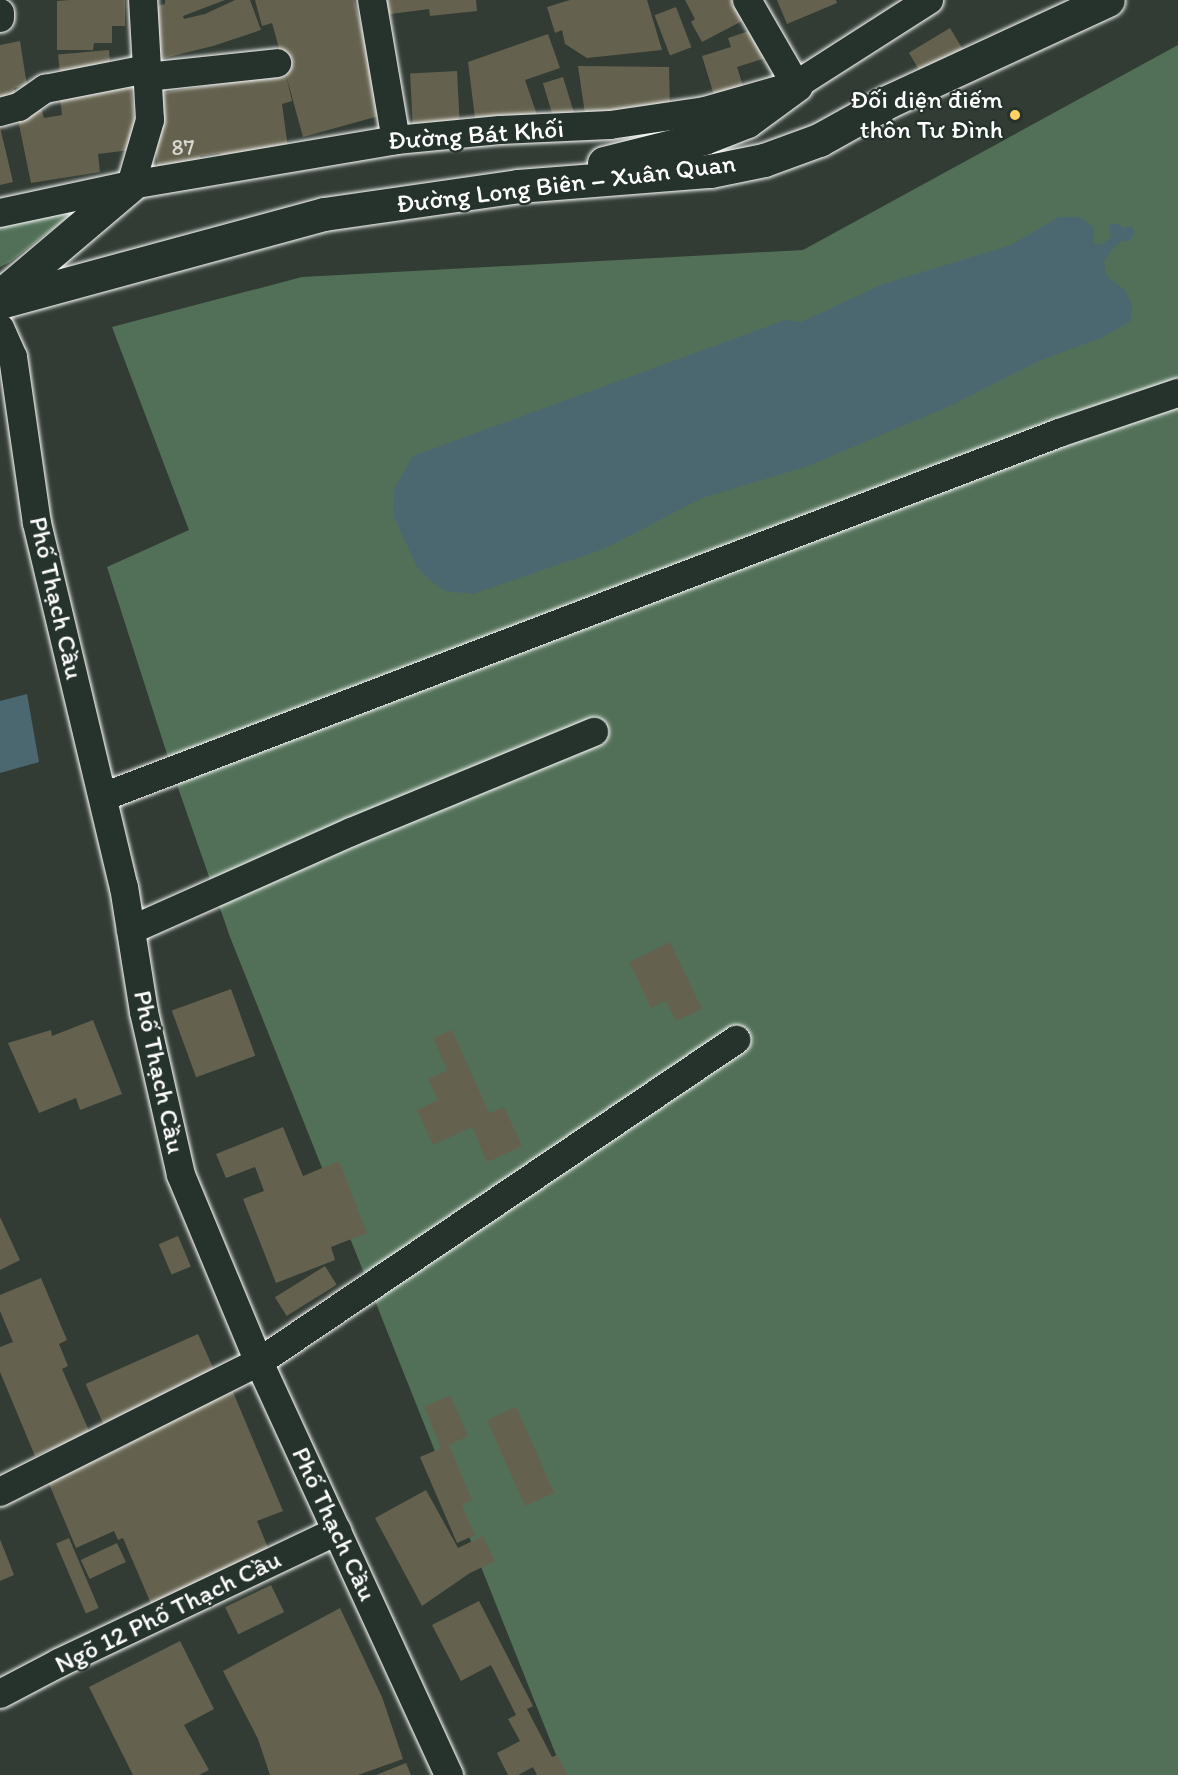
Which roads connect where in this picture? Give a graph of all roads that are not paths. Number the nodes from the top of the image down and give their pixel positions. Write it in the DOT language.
graph roads {
  1 [pos="143,0"];
  2 [pos="372,0"];
  3 [pos="747,0"];
  4 [pos="929,0"];
  5 [pos="1108,0"];
  6 [pos="0,13"];
  7 [pos="0,18"];
  8 [pos="277,63"];
  9 [pos="147,73"];
  10 [pos="796,85"];
  11 [pos="0,112"];
  12 [pos="396,140"];
  13 [pos="131,185"];
  14 [pos="518,186"];
  15 [pos="0,213"];
  16 [pos="0,296"];
  17 [pos="0,302"];
  18 [pos="0,328"];
  19 [pos="9,389"];
  20 [pos="1178,393"];
  21 [pos="594,732"];
  22 [pos="103,797"];
  23 [pos="131,930"];
  24 [pos="736,1040"];
  25 [pos="259,1362"];
  26 [pos="0,1492"];
  27 [pos="337,1531"];
  28 [pos="0,1694"];
  29 [pos="449,1775"];
  1 -- 9 [label="street"];
  2 -- 12 [label="street"];
  3 -- 10 [label="street"];
  4 -- 10 [label="street, Đường Bát Khối"];
  5 -- 14 [label="main road, Đường Long Biên – Xuân Quan"];
  6 -- 7 [label="street"];
  8 -- 9 [label="street"];
  9 -- 11 [label="street"];
  9 -- 13 [label="street"];
  10 -- 12 [label="street, Đường Bát Khối"];
  10 -- 14 [label="main road"];
  12 -- 13 [label="street, Đường Bát Khối"];
  13 -- 15 [label="street, Đường Bát Khối"];
  13 -- 16 [label="main road"];
  14 -- 17 [label="main road, Đường Long Biên – Xuân Quan"];
  18 -- 19 [label="street, Phố Thạch Cầu"];
  19 -- 22 [label="street, Phố Thạch Cầu"];
  20 -- 22 [label="street"];
  21 -- 23 [label="street"];
  22 -- 23 [label="street, Phố Thạch Cầu"];
  23 -- 25 [label="street, Phố Thạch Cầu"];
  24 -- 25 [label="street"];
  25 -- 26 [label="street"];
  25 -- 27 [label="street, Phố Thạch Cầu"];
  27 -- 28 [label="street, Ngõ 12 Phố Thạch Cầu"];
  27 -- 29 [label="street, Phố Thạch Cầu"];
}
